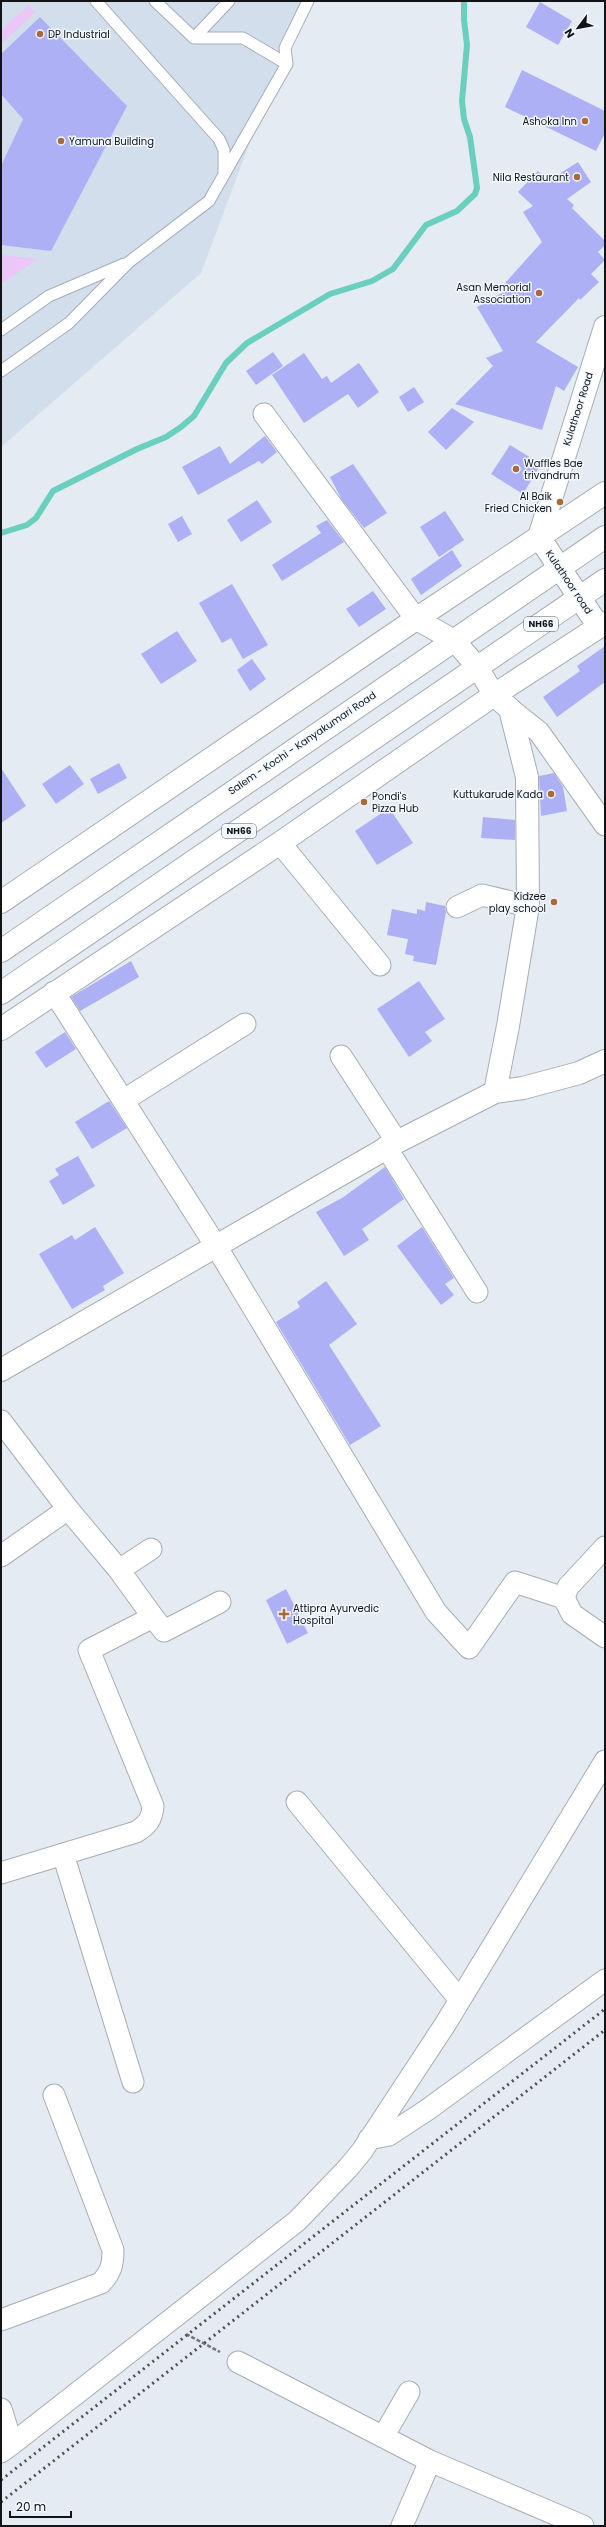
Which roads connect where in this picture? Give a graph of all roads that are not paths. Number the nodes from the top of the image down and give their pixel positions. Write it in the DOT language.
graph roads {
  1 [pos="96,1"];
  2 [pos="154,1"];
  3 [pos="229,1"];
  4 [pos="308,1"];
  5 [pos="194,38"];
  6 [pos="287,64"];
  7 [pos="224,176"];
  8 [pos="128,262"];
  9 [pos="605,327"];
  10 [pos="1,330"];
  11 [pos="1,371"];
  12 [pos="264,414"];
  13 [pos="605,493"];
  14 [pos="605,537"];
  15 [pos="538,538"];
  16 [pos="559,568"];
  17 [pos="605,580"];
  18 [pos="579,598"];
  19 [pos="416,619"];
  20 [pos="602,625"];
  21 [pos="455,641"];
  22 [pos="478,668"];
  23 [pos="502,702"];
  24 [pos="605,824"];
  25 [pos="280,843"];
  26 [pos="2,900"];
  27 [pos="528,906"];
  28 [pos="457,907"];
  29 [pos="1,951"];
  30 [pos="380,965"];
  31 [pos="54,992"];
  32 [pos="1,994"];
  33 [pos="245,1024"];
  34 [pos="1,1029"];
  35 [pos="341,1056"];
  36 [pos="605,1061"];
  37 [pos="495,1092"];
  38 [pos="124,1100"];
  39 [pos="392,1144"];
  40 [pos="216,1246"];
  41 [pos="477,1292"];
  42 [pos="1,1370"];
  43 [pos="1,1421"];
  44 [pos="68,1509"];
  45 [pos="605,1547"];
  46 [pos="150,1549"];
  47 [pos="1,1556"];
  48 [pos="119,1570"];
  49 [pos="564,1598"];
  50 [pos="220,1602"];
  51 [pos="153,1617"];
  52 [pos="605,1637"];
  53 [pos="605,1761"];
  54 [pos="297,1802"];
  55 [pos="63,1854"];
  56 [pos="1,1873"];
  57 [pos="605,1980"];
  58 [pos="460,2000"];
  59 [pos="133,2082"];
  60 [pos="54,2095"];
  61 [pos="369,2139"];
  62 [pos="1,2320"];
  63 [pos="238,2362"];
  64 [pos="409,2392"];
  65 [pos="1,2409"];
  66 [pos="383,2437"];
  67 [pos="6,2448"];
  68 [pos="430,2461"];
  69 [pos="563,2521"];
  70 [pos="402,2526"];
  71 [pos="583,2526"];
  1 -- 7 [label="lane"];
  2 -- 5 [label="lane"];
  3 -- 5 [label="lane"];
  4 -- 6 [label="lane"];
  5 -- 6 [label="lane"];
  6 -- 7 [label="lane"];
  7 -- 8 [label="lane"];
  8 -- 10 [label="lane"];
  8 -- 11 [label="lane"];
  9 -- 15 [label="main road, Kulathoor Road"];
  12 -- 19 [label="street"];
  13 -- 15 [label="main road"];
  14 -- 16 [label="main road, Salem - Kochi - Kanyakumari Road"];
  15 -- 16 [label="main road, Kulathoor road"];
  15 -- 19 [label="main road"];
  16 -- 18 [label="main road, Kulathoor road"];
  16 -- 21 [label="main road, Salem - Kochi - Kanyakumari Road"];
  17 -- 18 [label="main road, NH66"];
  18 -- 20 [label="main road, Kulathoor road"];
  18 -- 22 [label="main road, NH66"];
  19 -- 21 [label="street"];
  19 -- 26 [label="main road"];
  20 -- 23 [label="main road"];
  21 -- 22 [label="street"];
  21 -- 29 [label="main road, Salem - Kochi - Kanyakumari Road"];
  22 -- 23 [label="street"];
  22 -- 32 [label="main road, NH66"];
  23 -- 24 [label="street"];
  23 -- 25 [label="main road"];
  23 -- 27 [label="main road"];
  25 -- 30 [label="street"];
  25 -- 31 [label="main road"];
  27 -- 28 [label="street"];
  27 -- 37 [label="main road"];
  31 -- 34 [label="main road"];
  31 -- 38 [label="street"];
  33 -- 38 [label="street"];
  35 -- 39 [label="street"];
  36 -- 37 [label="main road"];
  37 -- 39 [label="main road"];
  38 -- 40 [label="street"];
  39 -- 40 [label="main road"];
  39 -- 41 [label="street"];
  40 -- 42 [label="main road"];
  40 -- 49 [label="street"];
  43 -- 44 [label="street"];
  44 -- 47 [label="street"];
  44 -- 48 [label="street"];
  45 -- 49 [label="street"];
  46 -- 48 [label="street"];
  48 -- 51 [label="street"];
  49 -- 52 [label="street"];
  50 -- 51 [label="street"];
  51 -- 55 [label="street"];
  53 -- 58 [label="street"];
  54 -- 58 [label="street"];
  55 -- 56 [label="street"];
  55 -- 59 [label="street"];
  57 -- 61 [label="street"];
  58 -- 61 [label="street"];
  60 -- 62 [label="street"];
  61 -- 67 [label="street"];
  63 -- 66 [label="street"];
  64 -- 66 [label="street"];
  65 -- 67 [label="street"];
  66 -- 68 [label="street"];
  68 -- 69 [label="street"];
  68 -- 70 [label="street"];
  69 -- 71 [label="street"];
}
